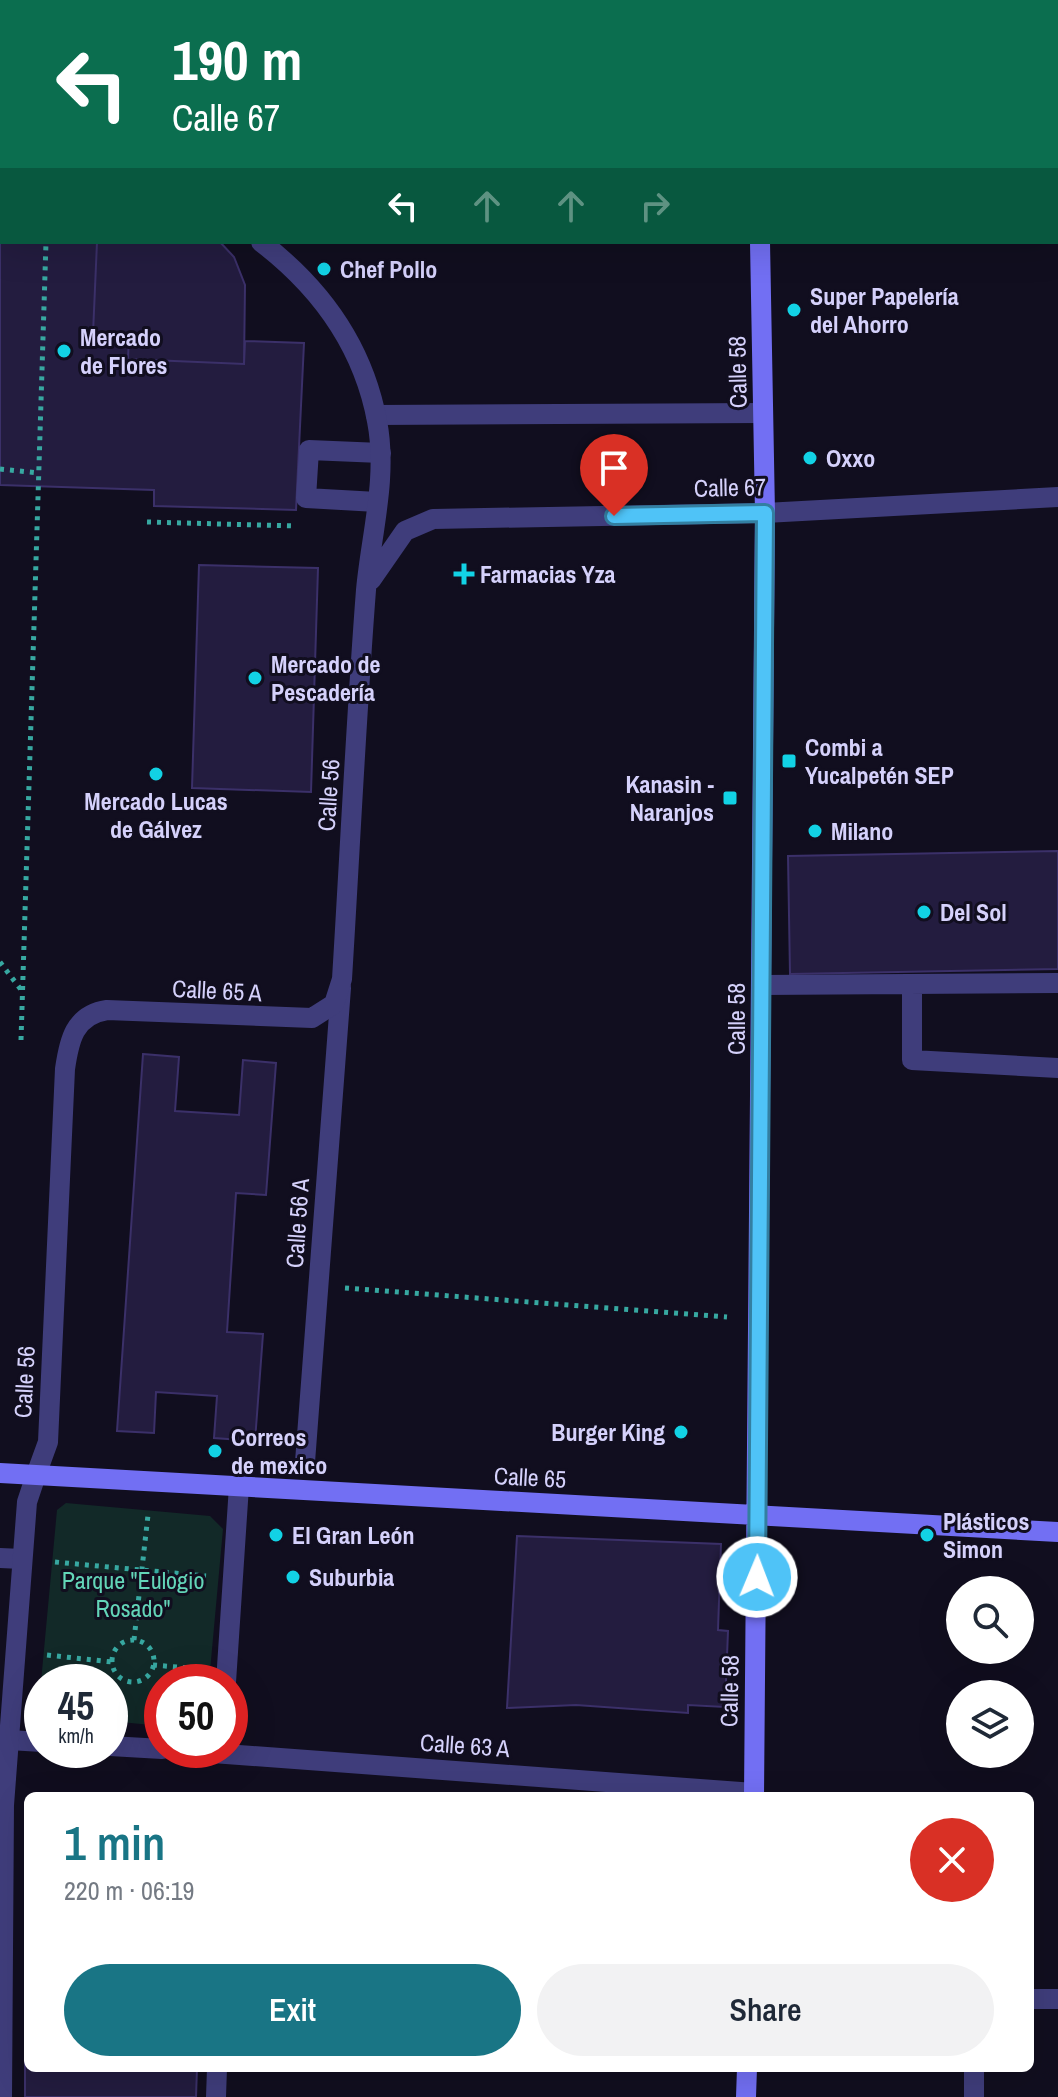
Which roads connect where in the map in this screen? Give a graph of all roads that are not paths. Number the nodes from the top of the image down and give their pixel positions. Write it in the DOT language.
graph roads {
  1 [pos="263,244"];
  2 [pos="760,244"];
  3 [pos="763,413"];
  4 [pos="376,415"];
  5 [pos="381,453"];
  6 [pos="1058,497"];
  7 [pos="377,502"];
  8 [pos="765,513"];
  9 [pos="405,531"];
  10 [pos="367,587"];
  11 [pos="1058,983"];
  12 [pos="912,984"];
  13 [pos="762,985"];
  14 [pos="337,996"];
  15 [pos="95,1012"];
  16 [pos="1058,1068"];
  17 [pos="305,1462"];
  18 [pos="0,1473"];
  19 [pos="36,1475"];
  20 [pos="239,1486"];
  21 [pos="758,1515"];
  22 [pos="1058,1532"];
  23 [pos="0,1558"];
  24 [pos="22,1559"];
  25 [pos="227,1664"];
  26 [pos="9,1740"];
  27 [pos="24,1741"];
  28 [pos="248,1754"];
  29 [pos="717,1792"];
  30 [pos="754,1792"];
  31 [pos="1034,1999"];
  32 [pos="1058,1999"];
  33 [pos="217,2072"];
  34 [pos="747,2072"];
  35 [pos="974,2072"];
  36 [pos="2,2097"];
  37 [pos="216,2097"];
  38 [pos="746,2097"];
  39 [pos="974,2097"];
  1 -- 4 [label="street, Calle 56"];
  2 -- 3 [label="main road, Calle 58"];
  3 -- 4 [label="street"];
  3 -- 8 [label="main road, Calle 58"];
  4 -- 5 [label="street, Calle 56"];
  5 -- 7 [label="street, Calle 56"];
  5 -- 7 [label="street"];
  6 -- 8 [label="street, Calle 67"];
  7 -- 10 [label="street, Calle 56"];
  8 -- 9 [label="street, Calle 67"];
  8 -- 13 [label="main road, Calle 58"];
  9 -- 10 [label="street, Calle 56"];
  10 -- 14 [label="street, Calle 56"];
  11 -- 12 [label="street"];
  12 -- 13 [label="street"];
  12 -- 16 [label="street"];
  13 -- 21 [label="main road, Calle 58"];
  14 -- 15 [label="street, Calle 65 A"];
  14 -- 17 [label="street, Calle 56 A"];
  15 -- 19 [label="street, Calle 56"];
  18 -- 19 [label="main road, Calle 65"];
  19 -- 20 [label="main road, Calle 65"];
  19 -- 24 [label="street, Calle 56"];
  20 -- 21 [label="main road, Calle 65"];
  20 -- 25 [label="street"];
  21 -- 22 [label="main road, Calle 65"];
  21 -- 30 [label="main road, Calle 58"];
  23 -- 24 [label="street"];
  24 -- 26 [label="street, Calle 56"];
  26 -- 27 [label="street"];
  26 -- 36 [label="street, Calle 56"];
  28 -- 29 [label="street, Calle 63 A"];
  31 -- 32 [label="street"];
  33 -- 37 [label="street"];
  34 -- 38 [label="main road"];
  35 -- 39 [label="street"];
}
